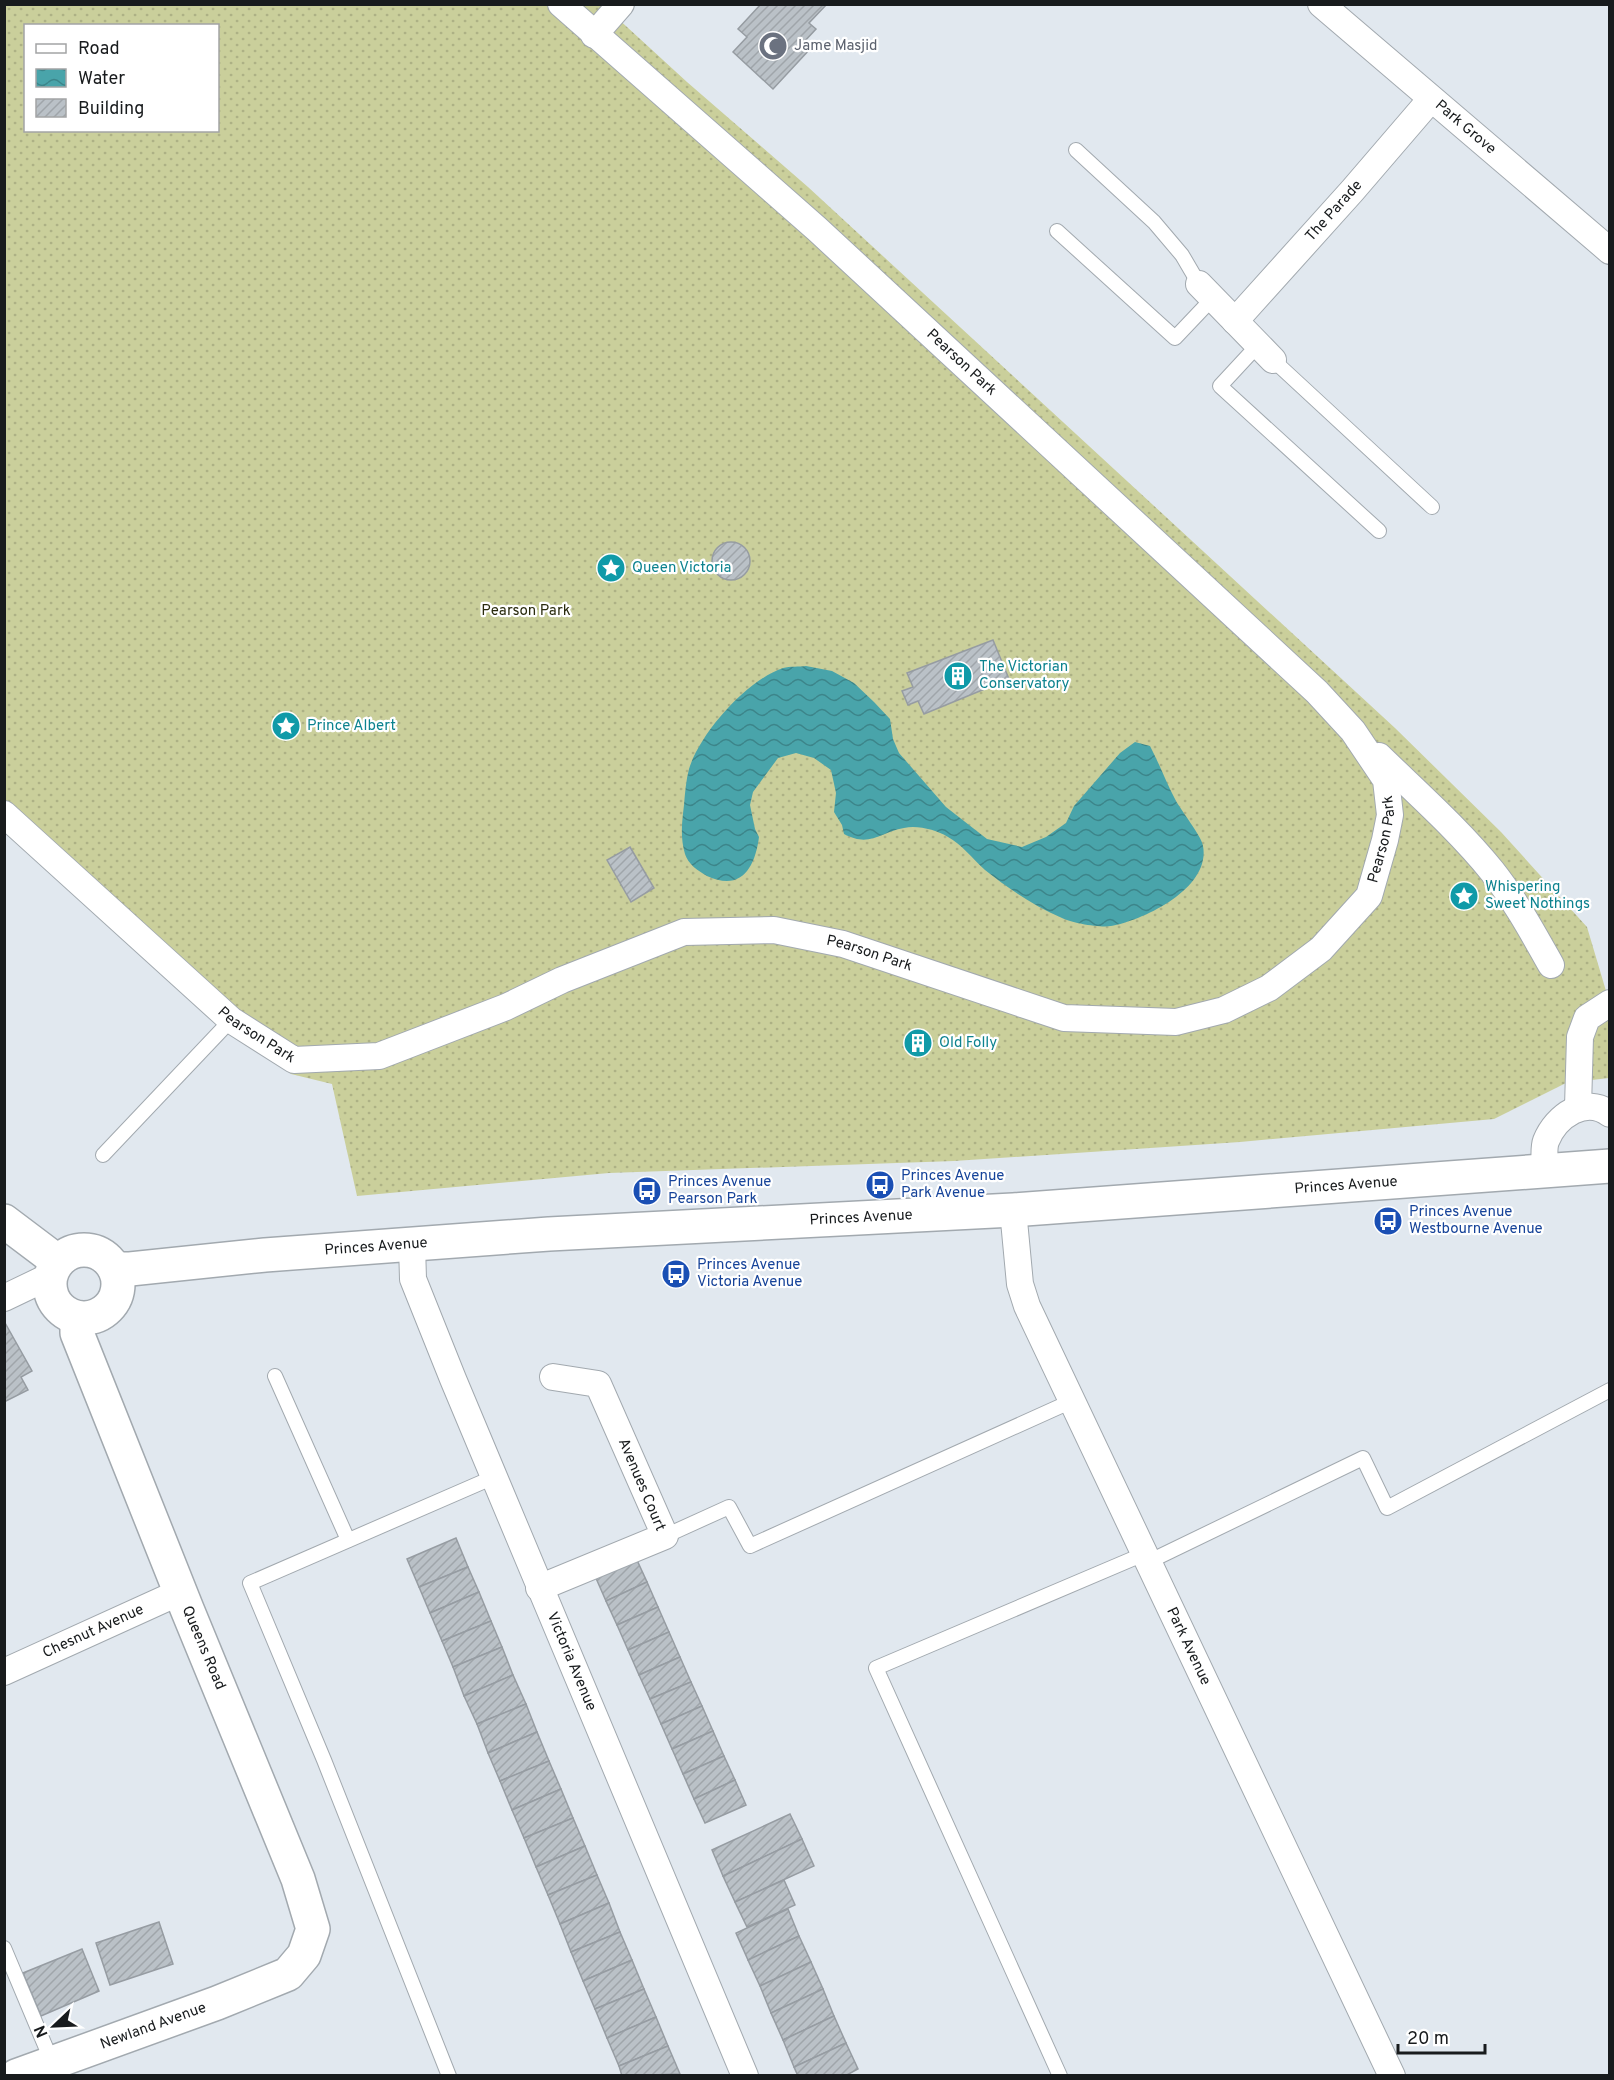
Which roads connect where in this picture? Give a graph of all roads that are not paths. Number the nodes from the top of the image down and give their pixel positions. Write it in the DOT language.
graph roads {
  1 [pos="561,4"];
  2 [pos="621,4"];
  3 [pos="1321,4"];
  4 [pos="594,35"];
  5 [pos="1431,99"];
  6 [pos="1076,150"];
  7 [pos="1057,231"];
  8 [pos="1610,251"];
  9 [pos="1205,291"];
  10 [pos="1235,321"];
  11 [pos="1265,352"];
  12 [pos="1432,507"];
  13 [pos="1379,531"];
  14 [pos="1353,731"];
  15 [pos="4,814"];
  16 [pos="1551,965"];
  17 [pos="1610,1003"];
  18 [pos="231,1020"];
  19 [pos="1578,1107"];
  20 [pos="1610,1114"];
  21 [pos="103,1155"];
  22 [pos="1610,1166"];
  23 [pos="1545,1170"];
  24 [pos="1013,1210"];
  25 [pos="4,1221"];
  26 [pos="412,1245"];
  27 [pos="53,1269"];
  28 [pos="115,1269"];
  29 [pos="4,1298"];
  30 [pos="77,1318"];
  31 [pos="275,1376"];
  32 [pos="553,1377"];
  33 [pos="1610,1390"];
  34 [pos="1072,1401"];
  35 [pos="494,1477"];
  36 [pos="665,1536"];
  37 [pos="348,1540"];
  38 [pos="1146,1558"];
  39 [pos="539,1588"];
  40 [pos="180,1592"];
  41 [pos="4,1672"];
  42 [pos="4,1948"];
  43 [pos="288,1974"];
  44 [pos="66,2064"];
  45 [pos="15,2076"];
  46 [pos="449,2076"];
  47 [pos="746,2076"];
  48 [pos="1060,2076"];
  49 [pos="1392,2076"];
  1 -- 4 [label="street, Pearson Park"];
  2 -- 4 [label="street"];
  3 -- 5 [label="street, Park Grove"];
  4 -- 14 [label="street, Pearson Park"];
  5 -- 8 [label="street, Park Grove"];
  5 -- 10 [label="street, The Parade"];
  6 -- 9 [label="lane"];
  7 -- 9 [label="lane"];
  9 -- 10 [label="street"];
  10 -- 11 [label="street"];
  11 -- 12 [label="lane"];
  11 -- 13 [label="lane"];
  14 -- 16 [label="street, Pearson Park"];
  14 -- 18 [label="street, Pearson Park"];
  15 -- 18 [label="street, Pearson Park"];
  17 -- 19 [label="street"];
  18 -- 21 [label="lane"];
  19 -- 20 [label="street"];
  19 -- 23 [label="street"];
  22 -- 23 [label="street, Princes Avenue"];
  23 -- 24 [label="street, Princes Avenue"];
  24 -- 26 [label="street, Princes Avenue"];
  24 -- 34 [label="street, Park Avenue"];
  25 -- 27 [label="street"];
  26 -- 28 [label="street, Princes Avenue"];
  26 -- 35 [label="street, Victoria Avenue"];
  27 -- 28 [label="street"];
  27 -- 29 [label="street"];
  27 -- 30 [label="street"];
  28 -- 30 [label="street"];
  30 -- 40 [label="street, Queens Road"];
  31 -- 37 [label="lane"];
  32 -- 36 [label="street, Avenues Court"];
  33 -- 38 [label="lane"];
  34 -- 36 [label="lane"];
  34 -- 38 [label="street, Park Avenue"];
  35 -- 37 [label="lane"];
  35 -- 39 [label="street, Victoria Avenue"];
  36 -- 39 [label="street, Avenues Court"];
  37 -- 46 [label="lane"];
  38 -- 48 [label="lane"];
  38 -- 49 [label="street, Park Avenue"];
  39 -- 47 [label="street, Victoria Avenue"];
  40 -- 41 [label="street, Chesnut Avenue"];
  40 -- 43 [label="street, Queens Road"];
  42 -- 44 [label="lane"];
  43 -- 44 [label="street, Newland Avenue"];
  44 -- 45 [label="street, Newland Avenue"];
}
